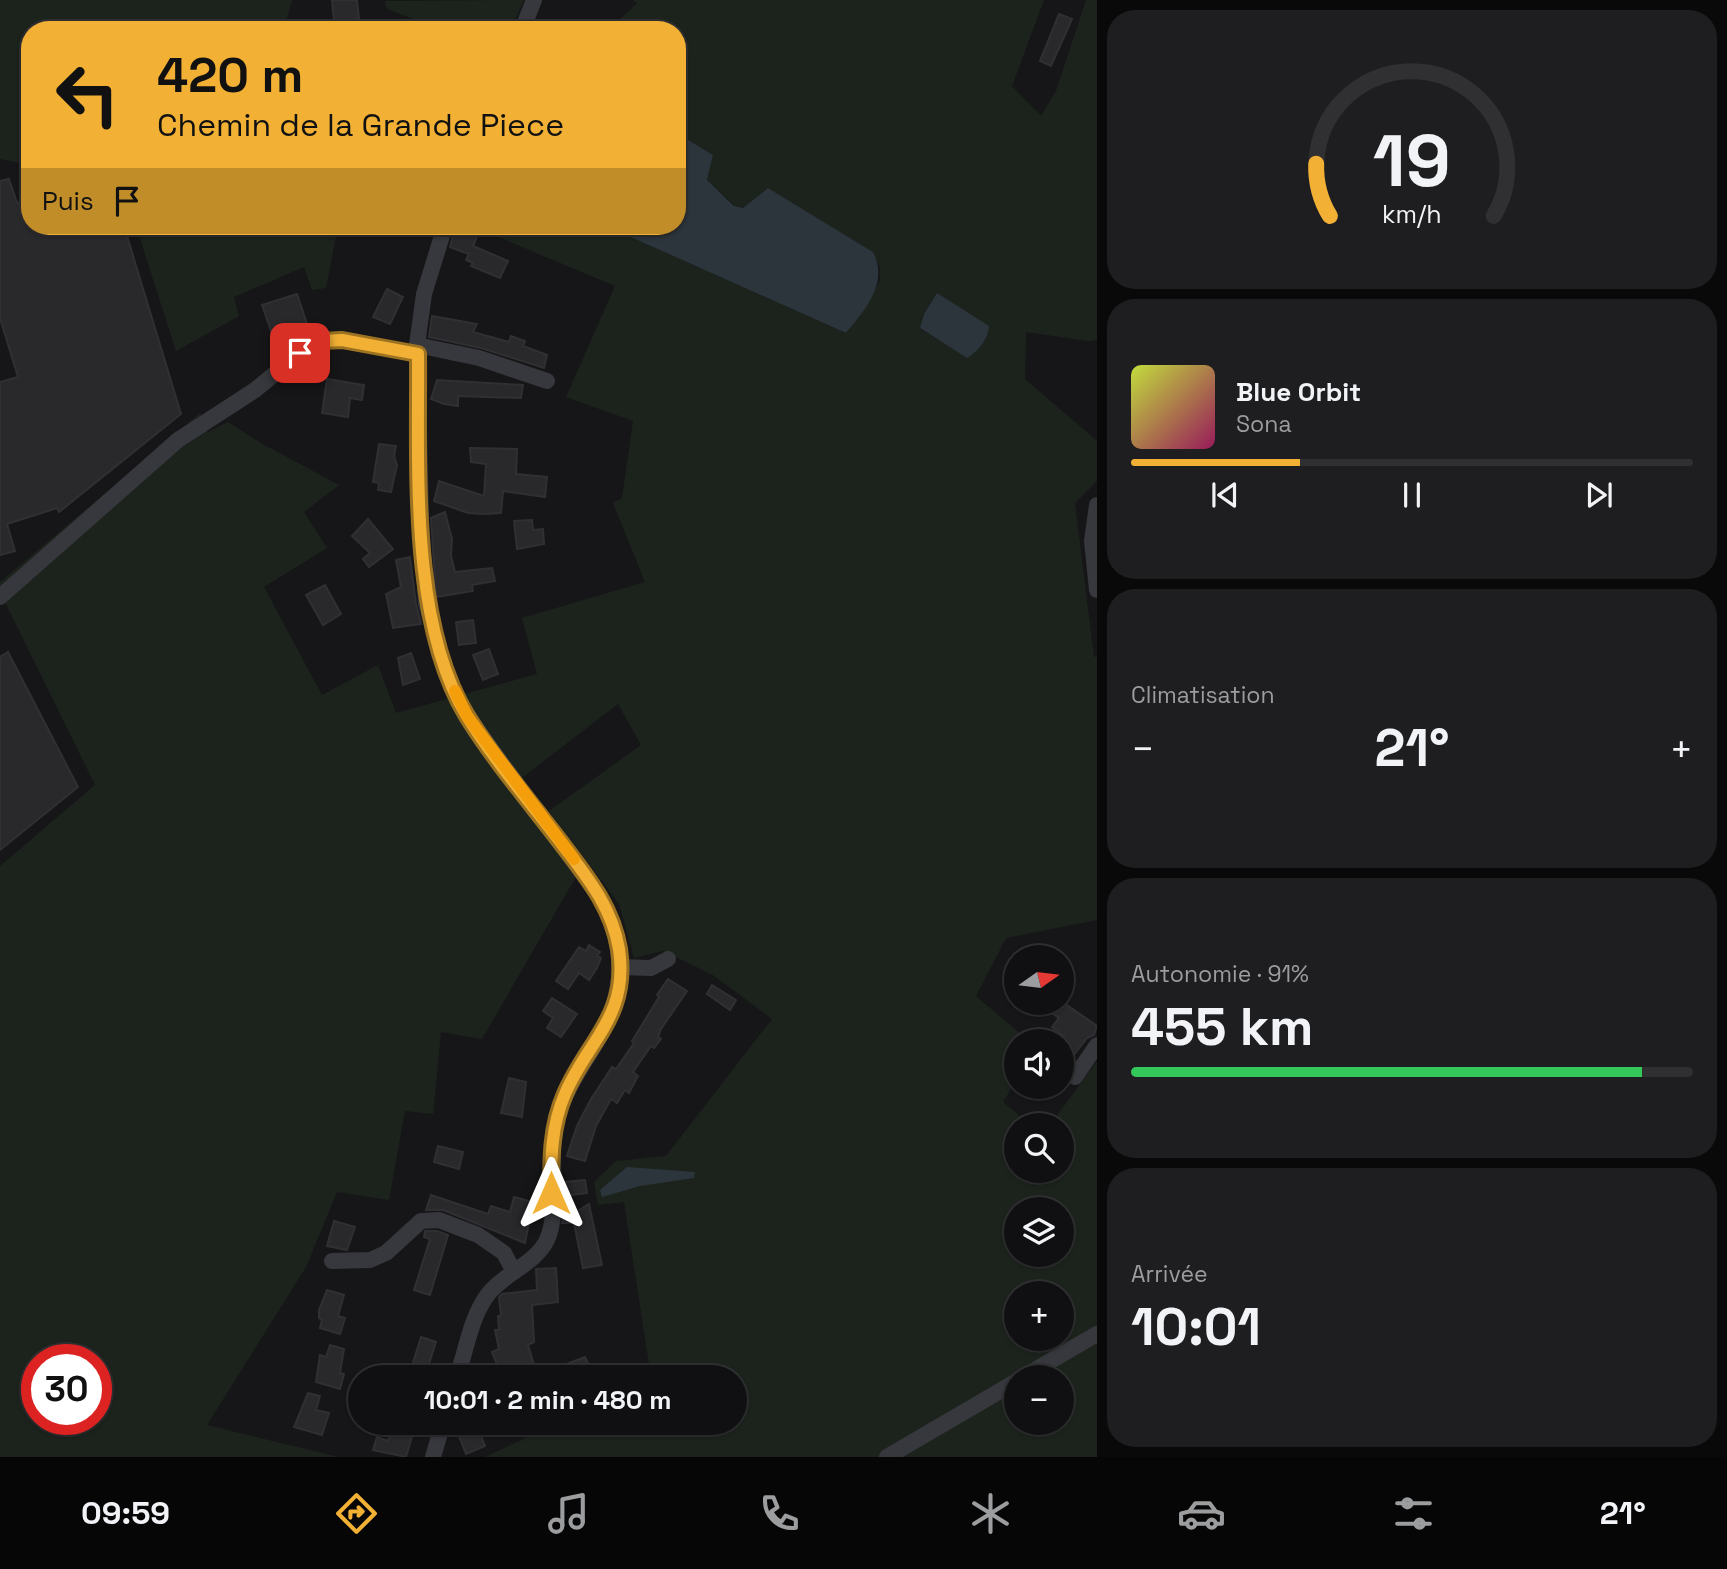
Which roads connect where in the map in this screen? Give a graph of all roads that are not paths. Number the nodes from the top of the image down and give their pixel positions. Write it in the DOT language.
graph roads {
  1 [pos="534,0"];
  2 [pos="526,21"];
  3 [pos="441,235"];
  4 [pos="417,350"];
  5 [pos="547,381"];
  6 [pos="1097,505"];
  7 [pos="1097,590"];
  8 [pos="0,597"];
  9 [pos="667,959"];
  10 [pos="620,967"];
  11 [pos="1097,1045"];
  12 [pos="1075,1077"];
  13 [pos="332,1261"];
  14 [pos="514,1272"];
  15 [pos="1097,1334"];
  16 [pos="461,1365"];
  17 [pos="1044,1365"];
  18 [pos="1004,1389"];
  19 [pos="439,1435"];
  20 [pos="433,1457"];
  21 [pos="887,1457"];
  1 -- 2 [label="street"];
  3 -- 4 [label="street"];
  4 -- 5 [label="street"];
  4 -- 8 [label="street"];
  4 -- 10 [label="street"];
  6 -- 7 [label="street"];
  9 -- 10 [label="street"];
  10 -- 14 [label="street"];
  11 -- 12 [label="street"];
  13 -- 14 [label="street"];
  14 -- 16 [label="street"];
  15 -- 17 [label="street"];
  18 -- 21 [label="street"];
  19 -- 20 [label="street"];
}
